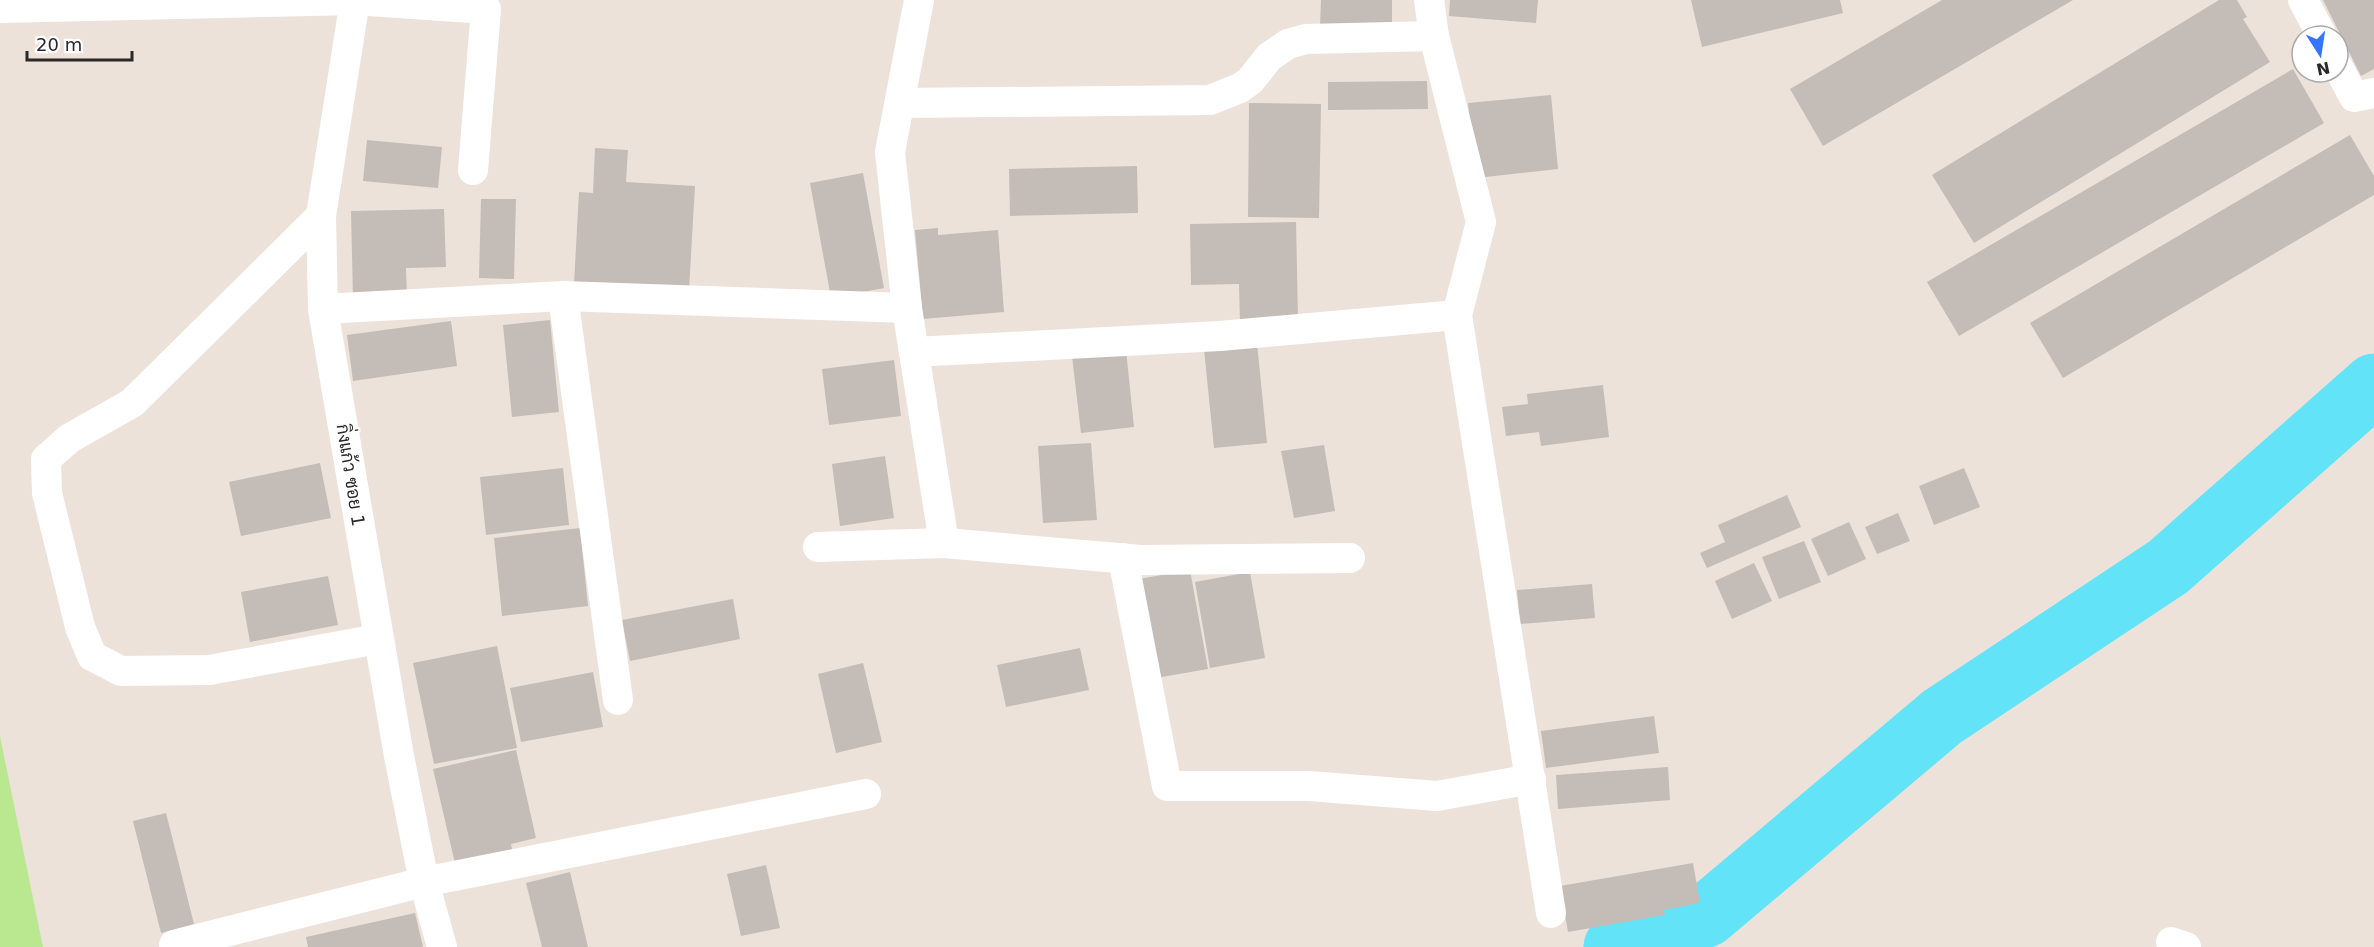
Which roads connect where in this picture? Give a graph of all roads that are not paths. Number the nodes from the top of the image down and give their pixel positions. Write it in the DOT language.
graph roads {
  1 [pos="355,0"];
  2 [pos="919,0"];
  3 [pos="1429,0"];
  4 [pos="2303,0"];
  5 [pos="129,2"];
  6 [pos="0,8"];
  7 [pos="2316,24"];
  8 [pos="1434,36"];
  9 [pos="2347,84"];
  10 [pos="2374,93"];
  11 [pos="900,103"];
  12 [pos="473,170"];
  13 [pos="321,216"];
  14 [pos="563,296"];
  15 [pos="907,308"];
  16 [pos="323,309"];
  17 [pos="1456,315"];
  18 [pos="914,352"];
  19 [pos="944,543"];
  20 [pos="818,547"];
  21 [pos="1123,558"];
  22 [pos="1350,558"];
  23 [pos="378,639"];
  24 [pos="618,700"];
  25 [pos="1531,779"];
  26 [pos="866,794"];
  27 [pos="424,882"];
  28 [pos="1551,913"];
  29 [pos="174,945"];
  30 [pos="442,947"];
  1 -- 5 [label="street"];
  1 -- 12 [label="street"];
  1 -- 13 [label="street, กิ่งแก้ว ซอย 1"];
  2 -- 11 [label="street"];
  3 -- 8 [label="street"];
  4 -- 7 [label="street"];
  5 -- 6 [label="street"];
  8 -- 11 [label="street"];
  8 -- 17 [label="street"];
  9 -- 10 [label="street"];
  11 -- 15 [label="street"];
  13 -- 16 [label="street, กิ่งแก้ว ซอย 1"];
  13 -- 23 [label="street"];
  14 -- 15 [label="street"];
  14 -- 16 [label="street"];
  14 -- 24 [label="street"];
  15 -- 18 [label="street"];
  16 -- 23 [label="street, กิ่งแก้ว ซอย 1"];
  17 -- 18 [label="street"];
  17 -- 25 [label="street"];
  18 -- 19 [label="street"];
  19 -- 20 [label="street"];
  19 -- 21 [label="street"];
  21 -- 22 [label="street"];
  21 -- 25 [label="street"];
  23 -- 27 [label="street, กิ่งแก้ว ซอย 1"];
  25 -- 28 [label="street"];
  26 -- 27 [label="street"];
  27 -- 29 [label="street"];
  27 -- 30 [label="street, กิ่งแก้ว ซอย 1"];
}
